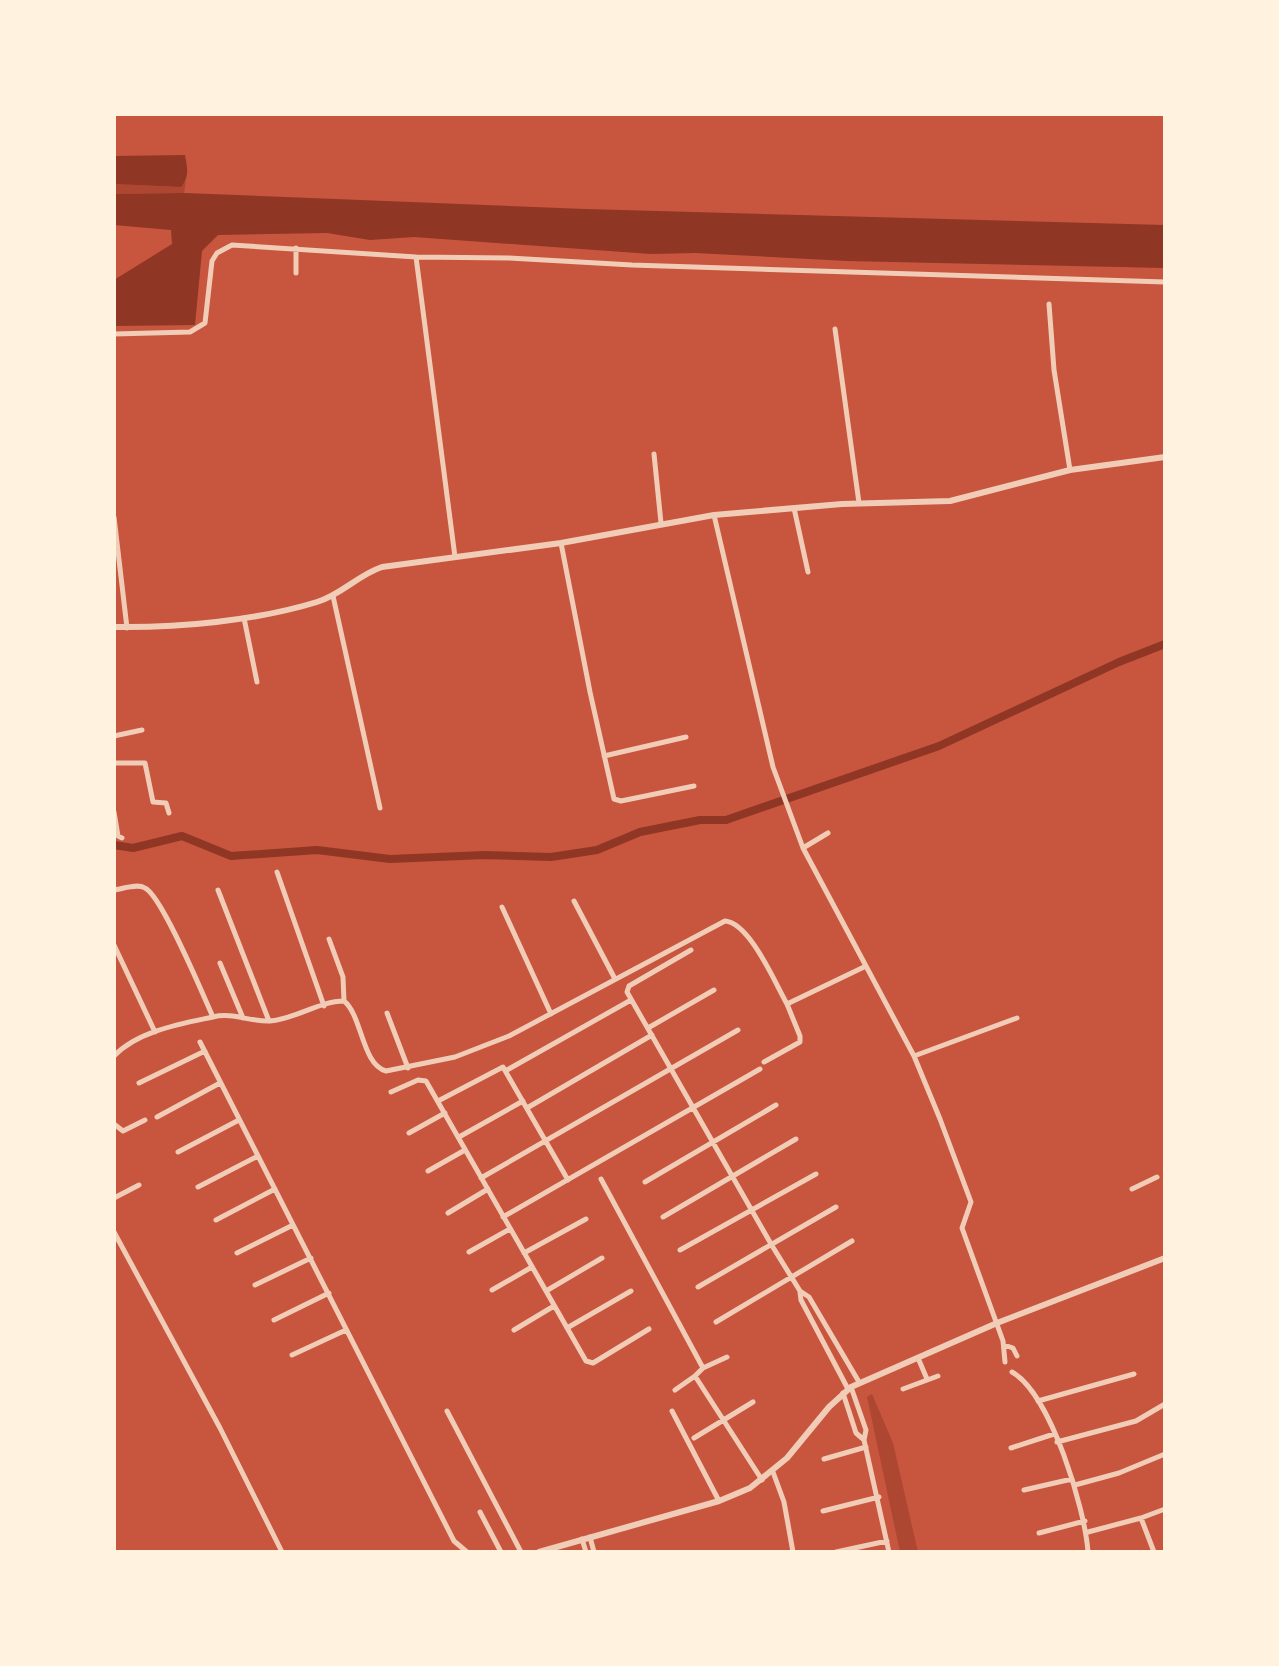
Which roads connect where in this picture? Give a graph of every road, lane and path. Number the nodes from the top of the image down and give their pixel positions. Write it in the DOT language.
graph roads {
  1 [pos="296,248"];
  2 [pos="416,257"];
  3 [pos="296,273"];
  4 [pos="1165,282"];
  5 [pos="1049,304"];
  6 [pos="835,329"];
  7 [pos="114,334"];
  8 [pos="654,454"];
  9 [pos="1165,457"];
  10 [pos="1070,470"];
  11 [pos="859,503"];
  12 [pos="794,508"];
  13 [pos="714,515"];
  14 [pos="114,517"];
  15 [pos="661,523"];
  16 [pos="561,543"];
  17 [pos="455,557"];
  18 [pos="808,572"];
  19 [pos="333,596"];
  20 [pos="244,618"];
  21 [pos="114,627"];
  22 [pos="127,628"];
  23 [pos="257,682"];
  24 [pos="142,730"];
  25 [pos="114,736"];
  26 [pos="686,737"];
  27 [pos="604,756"];
  28 [pos="114,763"];
  29 [pos="694,786"];
  30 [pos="380,808"];
  31 [pos="114,812"];
  32 [pos="169,813"];
  33 [pos="828,833"];
  34 [pos="122,838"];
  35 [pos="803,848"];
  36 [pos="277,872"];
  37 [pos="114,890"];
  38 [pos="218,890"];
  39 [pos="574,901"];
  40 [pos="502,907"];
  41 [pos="329,939"];
  42 [pos="114,945"];
  43 [pos="691,950"];
  44 [pos="220,963"];
  45 [pos="864,967"];
  46 [pos="615,979"];
  47 [pos="714,990"];
  48 [pos="631,1000"];
  49 [pos="344,1001"];
  50 [pos="787,1004"];
  51 [pos="324,1006"];
  52 [pos="387,1013"];
  53 [pos="551,1014"];
  54 [pos="213,1017"];
  55 [pos="244,1018"];
  56 [pos="1017,1018"];
  57 [pos="269,1021"];
  58 [pos="648,1028"];
  59 [pos="738,1030"];
  60 [pos="155,1032"];
  61 [pos="652,1035"];
  62 [pos="114,1041"];
  63 [pos="200,1042"];
  64 [pos="205,1051"];
  65 [pos="116,1053"];
  66 [pos="914,1056"];
  67 [pos="764,1062"];
  68 [pos="408,1068"];
  69 [pos="670,1069"];
  70 [pos="760,1069"];
  71 [pos="507,1070"];
  72 [pos="139,1083"];
  73 [pos="220,1083"];
  74 [pos="391,1092"];
  75 [pos="438,1101"];
  76 [pos="523,1101"];
  77 [pos="776,1105"];
  78 [pos="527,1108"];
  79 [pos="693,1108"];
  80 [pos="445,1113"];
  81 [pos="157,1117"];
  82 [pos="145,1120"];
  83 [pos="239,1120"];
  84 [pos="114,1124"];
  85 [pos="409,1133"];
  86 [pos="459,1137"];
  87 [pos="796,1139"];
  88 [pos="547,1141"];
  89 [pos="713,1142"];
  90 [pos="466,1150"];
  91 [pos="178,1152"];
  92 [pos="258,1156"];
  93 [pos="428,1171"];
  94 [pos="816,1174"];
  95 [pos="732,1176"];
  96 [pos="1157,1177"];
  97 [pos="481,1178"];
  98 [pos="601,1179"];
  99 [pos="568,1180"];
  100 [pos="645,1182"];
  101 [pos="139,1185"];
  102 [pos="198,1187"];
  103 [pos="275,1189"];
  104 [pos="488,1189"];
  105 [pos="1132,1189"];
  106 [pos="114,1198"];
  107 [pos="836,1207"];
  108 [pos="751,1210"];
  109 [pos="448,1213"];
  110 [pos="503,1217"];
  111 [pos="663,1217"];
  112 [pos="586,1219"];
  113 [pos="216,1220"];
  114 [pos="293,1225"];
  115 [pos="510,1228"];
  116 [pos="114,1232"];
  117 [pos="852,1241"];
  118 [pos="771,1244"];
  119 [pos="680,1250"];
  120 [pos="469,1252"];
  121 [pos="237,1253"];
  122 [pos="524,1253"];
  123 [pos="311,1258"];
  124 [pos="602,1258"];
  125 [pos="1165,1258"];
  126 [pos="532,1267"];
  127 [pos="791,1276"];
  128 [pos="255,1285"];
  129 [pos="698,1287"];
  130 [pos="492,1290"];
  131 [pos="546,1291"];
  132 [pos="631,1291"];
  133 [pos="800,1291"];
  134 [pos="329,1293"];
  135 [pos="554,1306"];
  136 [pos="274,1320"];
  137 [pos="716,1322"];
  138 [pos="826,1326"];
  139 [pos="998,1326"];
  140 [pos="567,1328"];
  141 [pos="649,1329"];
  142 [pos="346,1330"];
  143 [pos="514,1330"];
  144 [pos="817,1330"];
  145 [pos="1004,1343"];
  146 [pos="292,1355"];
  147 [pos="1017,1356"];
  148 [pos="727,1357"];
  149 [pos="1005,1362"];
  150 [pos="921,1365"];
  151 [pos="703,1368"];
  152 [pos="1020,1368"];
  153 [pos="1012,1372"];
  154 [pos="1134,1374"];
  155 [pos="695,1376"];
  156 [pos="938,1376"];
  157 [pos="1021,1377"];
  158 [pos="927,1380"];
  159 [pos="859,1382"];
  160 [pos="847,1389"];
  161 [pos="903,1389"];
  162 [pos="675,1390"];
  163 [pos="1038,1401"];
  164 [pos="753,1402"];
  165 [pos="1165,1404"];
  166 [pos="447,1411"];
  167 [pos="672,1411"];
  168 [pos="723,1421"];
  169 [pos="1054,1434"];
  170 [pos="694,1438"];
  171 [pos="1057,1442"];
  172 [pos="865,1443"];
  173 [pos="1011,1448"];
  174 [pos="1165,1454"];
  175 [pos="824,1459"];
  176 [pos="773,1472"];
  177 [pos="762,1480"];
  178 [pos="1074,1482"];
  179 [pos="1024,1490"];
  180 [pos="879,1497"];
  181 [pos="719,1501"];
  182 [pos="1165,1509"];
  183 [pos="823,1511"];
  184 [pos="480,1512"];
  185 [pos="1141,1518"];
  186 [pos="1085,1521"];
  187 [pos="1088,1532"];
  188 [pos="1039,1533"];
  189 [pos="590,1537"];
  190 [pos="582,1539"];
  191 [pos="454,1541"];
  192 [pos="887,1541"];
  193 [pos="550,1550"];
  194 [pos="282,1552"];
  195 [pos="453,1552"];
  196 [pos="467,1552"];
  197 [pos="501,1552"];
  198 [pos="521,1552"];
  199 [pos="539,1552"];
  200 [pos="586,1552"];
  201 [pos="594,1552"];
  202 [pos="793,1552"];
  203 [pos="836,1552"];
  204 [pos="889,1552"];
  205 [pos="1088,1552"];
  206 [pos="1154,1552"];
  1 -- 2 [label="street"];
  1 -- 3 [label="street"];
  1 -- 7 [label="street"];
  2 -- 4 [label="street"];
  2 -- 17 [label="street"];
  5 -- 10 [label="street"];
  6 -- 11 [label="street"];
  8 -- 15 [label="street"];
  9 -- 10 [label="street"];
  10 -- 11 [label="street"];
  11 -- 12 [label="street"];
  12 -- 13 [label="street"];
  12 -- 18 [label="street"];
  13 -- 15 [label="street"];
  13 -- 35 [label="street"];
  14 -- 22 [label="street"];
  15 -- 16 [label="street"];
  16 -- 17 [label="street"];
  16 -- 27 [label="street"];
  17 -- 19 [label="street"];
  19 -- 20 [label="street"];
  19 -- 30 [label="street"];
  20 -- 22 [label="street"];
  20 -- 23 [label="street"];
  21 -- 22 [label="street"];
  24 -- 25 [label="street"];
  26 -- 27 [label="street"];
  27 -- 29 [label="street"];
  28 -- 32 [label="street"];
  31 -- 34 [label="street"];
  33 -- 35 [label="street"];
  35 -- 45 [label="street"];
  36 -- 51 [label="street"];
  37 -- 54 [label="street"];
  38 -- 57 [label="street"];
  39 -- 46 [label="street"];
  40 -- 53 [label="street"];
  41 -- 49 [label="street"];
  42 -- 60 [label="street"];
  43 -- 48 [label="street"];
  44 -- 55 [label="street"];
  45 -- 50 [label="street"];
  45 -- 66 [label="street"];
  46 -- 50 [label="street"];
  46 -- 53 [label="street"];
  47 -- 58 [label="street"];
  48 -- 58 [label="street"];
  48 -- 71 [label="street"];
  49 -- 51 [label="street"];
  49 -- 68 [label="street"];
  50 -- 67 [label="street"];
  51 -- 57 [label="street"];
  52 -- 68 [label="street"];
  53 -- 68 [label="street"];
  54 -- 55 [label="street"];
  54 -- 60 [label="street"];
  55 -- 57 [label="street"];
  56 -- 66 [label="street"];
  58 -- 61 [label="street"];
  59 -- 69 [label="street"];
  60 -- 65 [label="street"];
  61 -- 69 [label="street"];
  61 -- 78 [label="street"];
  62 -- 65 [label="street"];
  63 -- 64 [label="street"];
  64 -- 72 [label="street"];
  64 -- 73 [label="street"];
  66 -- 139 [label="street"];
  69 -- 79 [label="street"];
  69 -- 88 [label="street"];
  70 -- 79 [label="street"];
  71 -- 75 [label="street"];
  71 -- 76 [label="street"];
  73 -- 81 [label="street"];
  73 -- 83 [label="street"];
  74 -- 75 [label="street"];
  75 -- 80 [label="street"];
  76 -- 78 [label="street"];
  76 -- 86 [label="street"];
  77 -- 89 [label="street"];
  78 -- 88 [label="street"];
  79 -- 89 [label="street"];
  79 -- 99 [label="street"];
  80 -- 85 [label="street"];
  80 -- 86 [label="street"];
  82 -- 84 [label="street"];
  83 -- 91 [label="street"];
  83 -- 92 [label="street"];
  86 -- 90 [label="street"];
  87 -- 95 [label="street"];
  88 -- 97 [label="street"];
  88 -- 99 [label="street"];
  89 -- 95 [label="street"];
  89 -- 100 [label="street"];
  90 -- 93 [label="street"];
  90 -- 97 [label="street"];
  92 -- 102 [label="street"];
  92 -- 103 [label="street"];
  94 -- 108 [label="street"];
  95 -- 108 [label="street"];
  95 -- 111 [label="street"];
  96 -- 105 [label="street"];
  97 -- 104 [label="street"];
  98 -- 151 [label="street"];
  99 -- 110 [label="street"];
  101 -- 106 [label="street"];
  103 -- 113 [label="street"];
  103 -- 114 [label="street"];
  104 -- 109 [label="street"];
  104 -- 110 [label="street"];
  107 -- 118 [label="street"];
  108 -- 118 [label="street"];
  108 -- 119 [label="street"];
  110 -- 115 [label="street"];
  112 -- 122 [label="street"];
  114 -- 121 [label="street"];
  114 -- 123 [label="street"];
  115 -- 120 [label="street"];
  115 -- 122 [label="street"];
  116 -- 194 [label="street"];
  117 -- 127 [label="street"];
  118 -- 127 [label="street"];
  118 -- 129 [label="street"];
  122 -- 126 [label="street"];
  123 -- 128 [label="street"];
  123 -- 134 [label="street"];
  124 -- 131 [label="street"];
  125 -- 139 [label="street"];
  126 -- 130 [label="street"];
  126 -- 131 [label="street"];
  127 -- 133 [label="street"];
  127 -- 137 [label="street"];
  131 -- 135 [label="street"];
  132 -- 140 [label="street"];
  133 -- 138 [label="street"];
  133 -- 144 [label="street"];
  134 -- 136 [label="street"];
  134 -- 142 [label="street"];
  135 -- 140 [label="street"];
  135 -- 143 [label="street"];
  138 -- 144 [label="street"];
  138 -- 159 [label="street"];
  139 -- 145 [label="street"];
  139 -- 150 [label="street"];
  140 -- 141 [label="street"];
  142 -- 146 [label="street"];
  142 -- 191 [label="street"];
  144 -- 160 [label="street"];
  145 -- 147 [label="street"];
  145 -- 149 [label="street"];
  148 -- 151 [label="street"];
  150 -- 158 [label="street"];
  150 -- 159 [label="street"];
  151 -- 155 [label="street"];
  152 -- 157 [label="street"];
  153 -- 157 [label="street"];
  154 -- 163 [label="street"];
  155 -- 162 [label="street"];
  155 -- 168 [label="street"];
  156 -- 158 [label="street"];
  157 -- 163 [label="street"];
  158 -- 161 [label="street"];
  159 -- 160 [label="street"];
  160 -- 172 [label="street"];
  160 -- 172 [label="street"];
  160 -- 176 [label="street"];
  163 -- 169 [label="street"];
  164 -- 168 [label="street"];
  165 -- 171 [label="street"];
  166 -- 198 [label="street"];
  167 -- 181 [label="street"];
  168 -- 170 [label="street"];
  168 -- 177 [label="street"];
  169 -- 171 [label="street"];
  169 -- 173 [label="street"];
  171 -- 178 [label="street"];
  172 -- 175 [label="street"];
  172 -- 180 [label="street"];
  174 -- 178 [label="street"];
  176 -- 177 [label="street"];
  176 -- 202 [label="street"];
  177 -- 181 [label="street"];
  178 -- 179 [label="street"];
  178 -- 186 [label="street"];
  180 -- 183 [label="street"];
  180 -- 192 [label="street"];
  181 -- 189 [label="street"];
  182 -- 185 [label="street"];
  184 -- 197 [label="street"];
  185 -- 187 [label="street"];
  185 -- 206 [label="street"];
  186 -- 187 [label="street"];
  186 -- 188 [label="street"];
  187 -- 205 [label="street"];
  189 -- 190 [label="street"];
  189 -- 201 [label="street"];
  190 -- 193 [label="street"];
  190 -- 200 [label="street"];
  191 -- 195 [label="street"];
  191 -- 196 [label="street"];
  192 -- 203 [label="street"];
  192 -- 204 [label="street"];
  193 -- 199 [label="street"];
}
